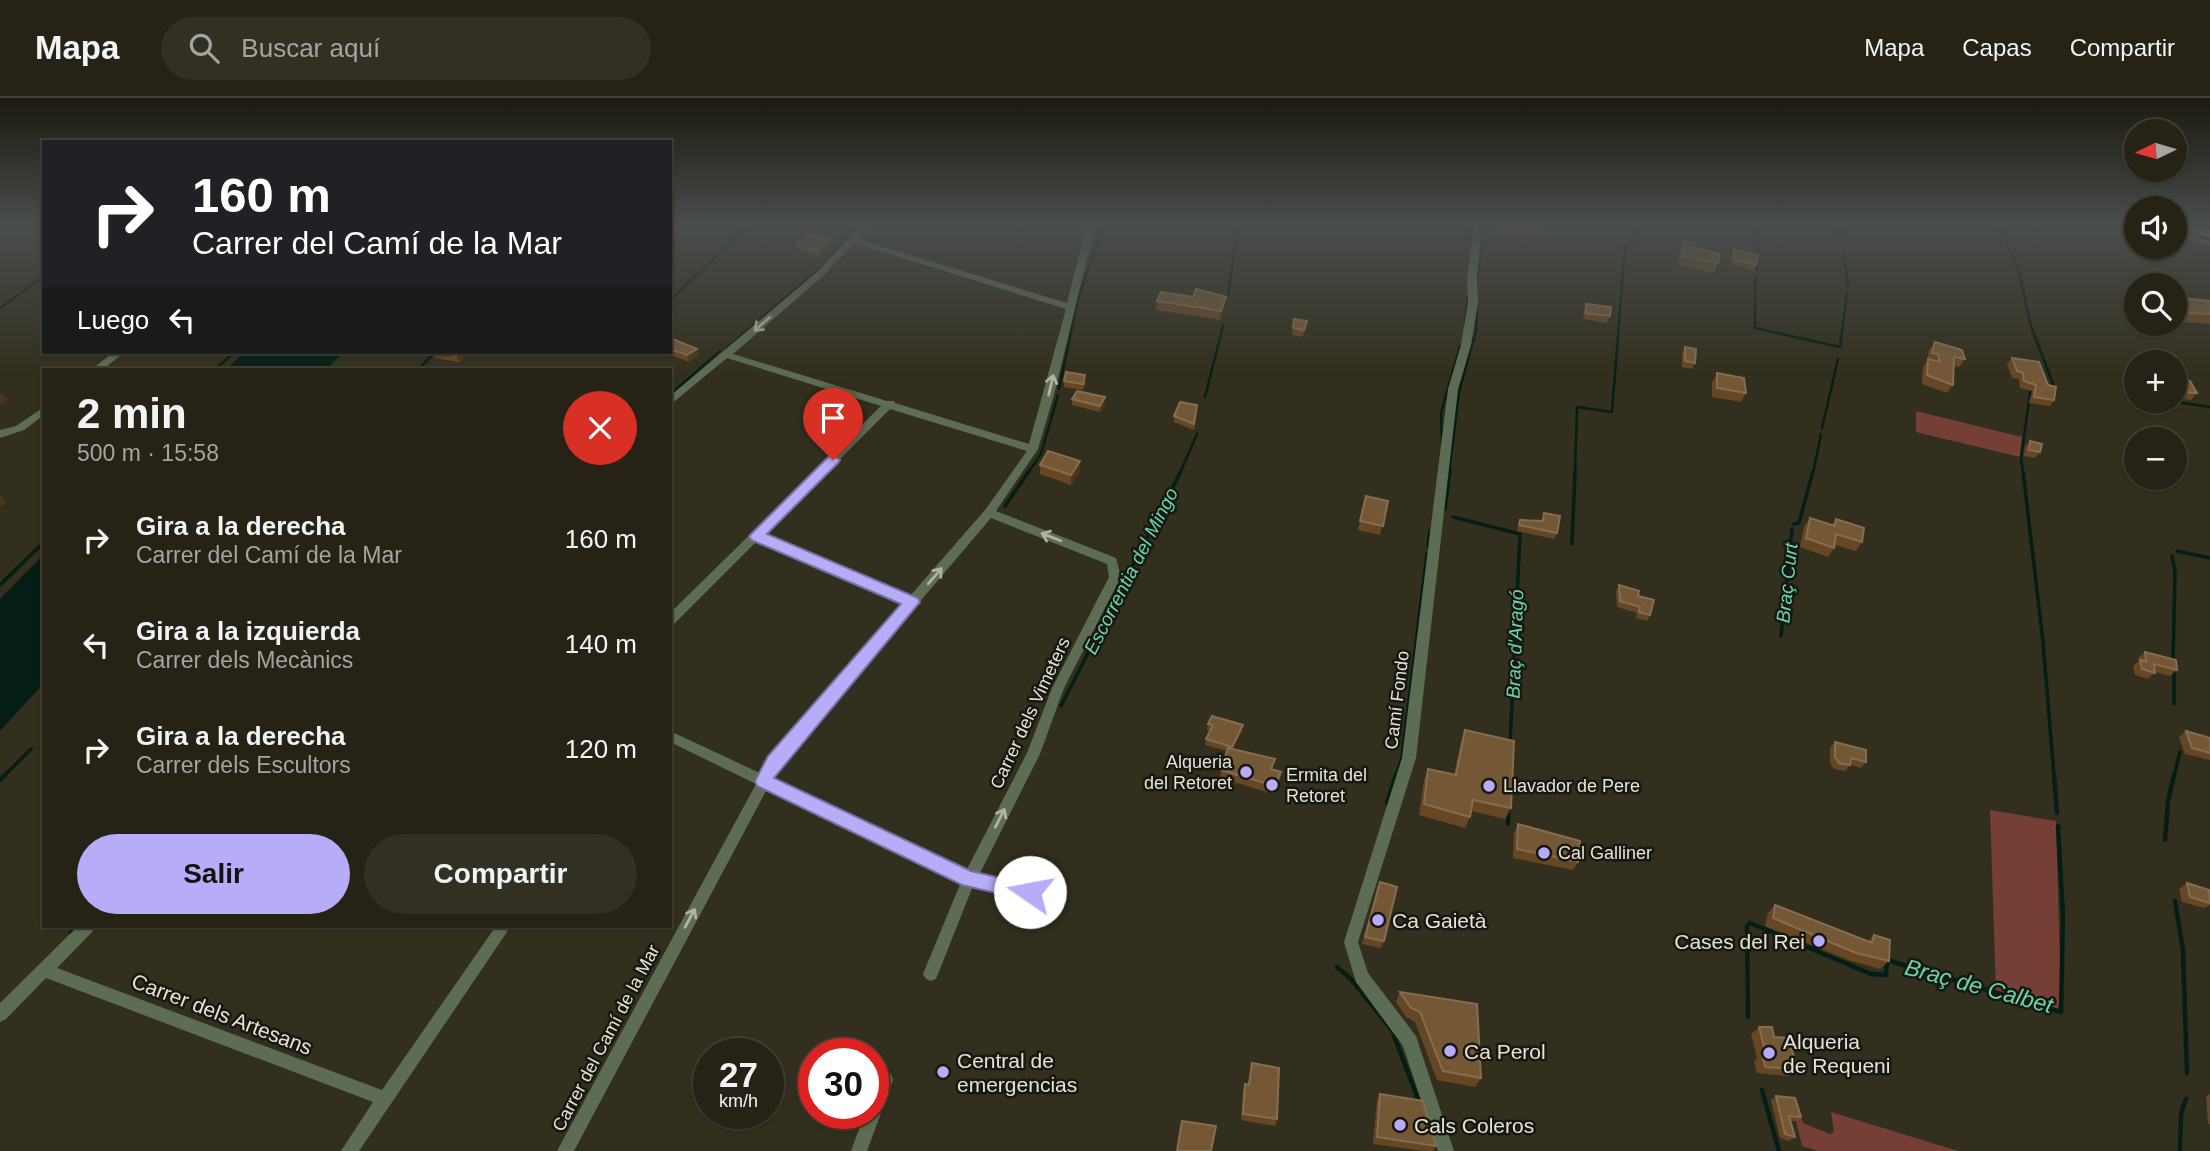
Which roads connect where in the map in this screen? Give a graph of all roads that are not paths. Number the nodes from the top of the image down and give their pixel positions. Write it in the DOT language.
graph roads {
  1 [pos="819,275"];
  2 [pos="966,275"];
  3 [pos="1078,275"];
  4 [pos="1472,275"];
  5 [pos="1069,307"];
  6 [pos="117,354"];
  7 [pos="727,355"];
  8 [pos="98,368"];
  9 [pos="672,400"];
  10 [pos="890,403"];
  11 [pos="42,412"];
  12 [pos="2,432"];
  13 [pos="1033,449"];
  14 [pos="989,513"];
  15 [pos="756,536"];
  16 [pos="912,602"];
  17 [pos="672,619"];
  18 [pos="672,737"];
  19 [pos="763,781"];
  20 [pos="969,879"];
  21 [pos="1030,892"];
  22 [pos="86,928"];
  23 [pos="504,928"];
  24 [pos="44,970"];
  25 [pos="931,974"];
  26 [pos="0,1014"];
  27 [pos="385,1098"];
  28 [pos="867,1129"];
  29 [pos="349,1151"];
  30 [pos="565,1151"];
  31 [pos="859,1151"];
  32 [pos="1446,1151"];
  1 -- 7 [label="street, one-way"];
  2 -- 5 [label="street"];
  3 -- 5 [label="street, Carrer del Camí de la Mar"];
  4 -- 32 [label="street, Camí Fondo"];
  13 -- 5 [label="street, Carrer del Camí de la Mar, one-way"];
  6 -- 8 [label="street"];
  7 -- 9 [label="street"];
  7 -- 10 [label="street"];
  10 -- 13 [label="street"];
  10 -- 15 [label="street"];
  11 -- 12 [label="street"];
  13 -- 14 [label="street, Carrer del Camí de la Mar"];
  16 -- 14 [label="street, Carrer del Camí de la Mar, one-way"];
  20 -- 14 [label="street, Carrer dels Vimeters, one-way"];
  15 -- 16 [label="street"];
  15 -- 17 [label="street"];
  16 -- 19 [label="street, Carrer del Camí de la Mar"];
  18 -- 19 [label="street"];
  19 -- 20 [label="street"];
  30 -- 19 [label="street, Carrer del Camí de la Mar, one-way"];
  20 -- 21 [label="street"];
  20 -- 25 [label="street, Carrer dels Vimeters"];
  22 -- 24 [label="street"];
  23 -- 27 [label="street"];
  24 -- 26 [label="street"];
  24 -- 27 [label="street, Carrer dels Artesans"];
  27 -- 29 [label="street"];
  28 -- 31 [label="street"];
}
